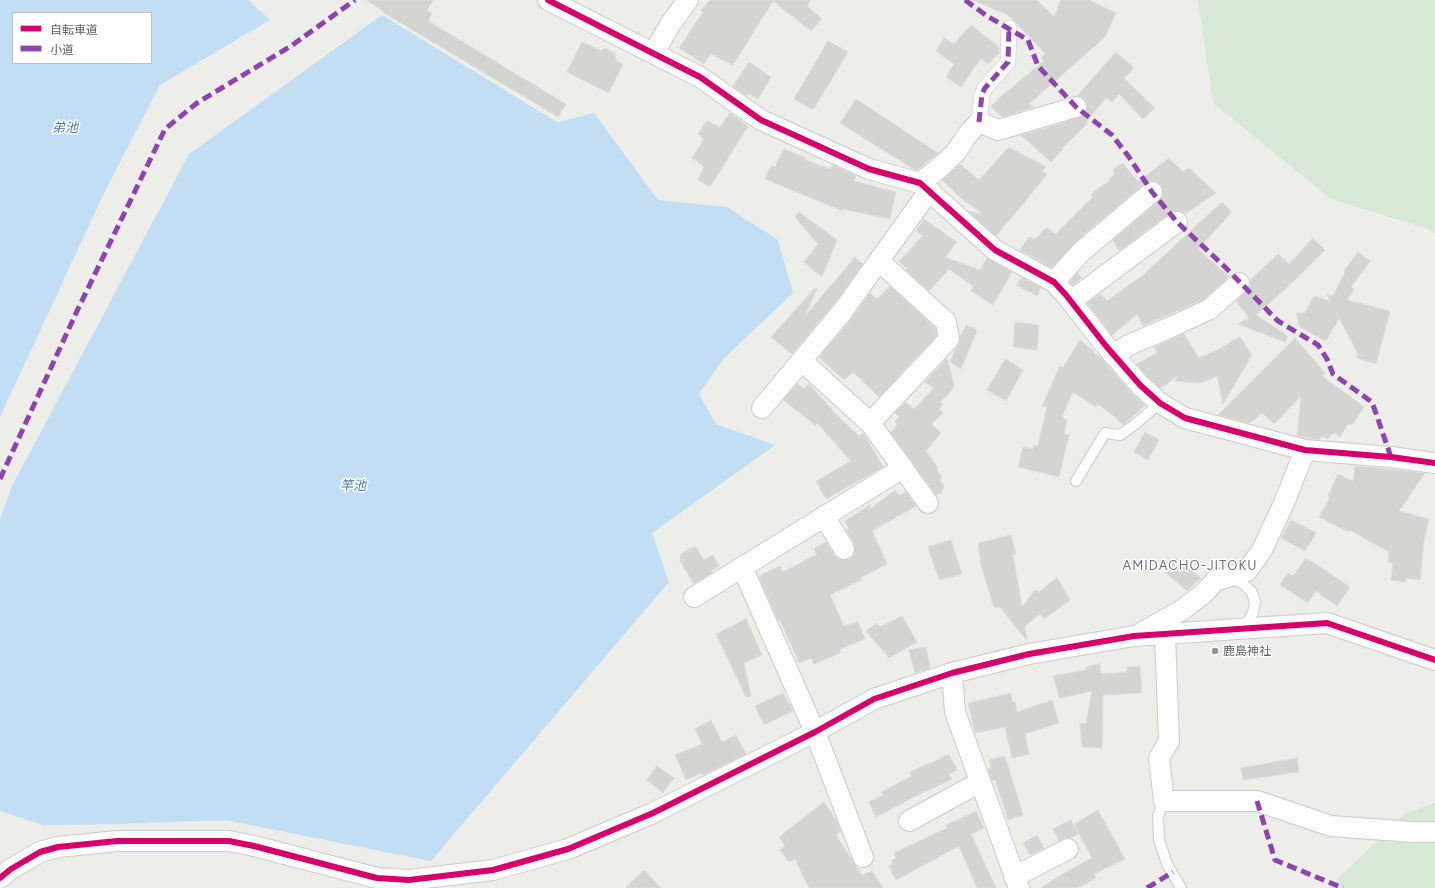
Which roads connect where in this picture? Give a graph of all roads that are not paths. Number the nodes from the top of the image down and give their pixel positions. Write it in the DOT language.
graph roads {
  1 [pos="548,0"];
  2 [pos="688,0"];
  3 [pos="1009,28"];
  4 [pos="654,53"];
  5 [pos="1076,107"];
  6 [pos="979,122"];
  7 [pos="924,187"];
  8 [pos="1152,192"];
  9 [pos="1177,222"];
  10 [pos="879,261"];
  11 [pos="1054,282"];
  12 [pos="1239,283"];
  13 [pos="1071,301"];
  14 [pos="1113,354"];
  15 [pos="802,361"];
  16 [pos="1160,403"];
  17 [pos="762,408"];
  18 [pos="870,423"];
  19 [pos="1305,450"];
  20 [pos="1435,464"];
  21 [pos="903,468"];
  22 [pos="1076,481"];
  23 [pos="928,503"];
  24 [pos="824,516"];
  25 [pos="844,549"];
  26 [pos="742,567"];
  27 [pos="1210,586"];
  28 [pos="694,597"];
  29 [pos="1235,629"];
  30 [pos="1165,634"];
  31 [pos="1134,636"];
  32 [pos="1435,660"];
  33 [pos="952,673"];
  34 [pos="815,732"];
  35 [pos="980,782"];
  36 [pos="1164,801"];
  37 [pos="909,820"];
  38 [pos="1435,832"];
  39 [pos="1068,849"];
  40 [pos="863,856"];
  41 [pos="0,878"];
  42 [pos="385,883"];
  43 [pos="1016,883"];
  44 [pos="1181,888"];
  1 -- 4 [label="street"];
  2 -- 4 [label="street"];
  3 -- 6 [label="street"];
  4 -- 7 [label="street"];
  5 -- 6 [label="street"];
  6 -- 7 [label="street"];
  7 -- 10 [label="street"];
  7 -- 11 [label="street"];
  8 -- 11 [label="street"];
  9 -- 13 [label="street"];
  10 -- 15 [label="street"];
  10 -- 18 [label="street"];
  11 -- 13 [label="street"];
  12 -- 14 [label="street"];
  13 -- 14 [label="street"];
  14 -- 16 [label="street"];
  15 -- 17 [label="street"];
  15 -- 18 [label="street"];
  16 -- 19 [label="street"];
  16 -- 22 [label="lane"];
  18 -- 21 [label="street"];
  19 -- 20 [label="street"];
  19 -- 27 [label="street"];
  21 -- 23 [label="street"];
  21 -- 24 [label="street"];
  24 -- 25 [label="street"];
  24 -- 26 [label="street"];
  26 -- 28 [label="street"];
  26 -- 34 [label="street"];
  27 -- 29 [label="lane"];
  27 -- 31 [label="street"];
  29 -- 30 [label="street"];
  29 -- 32 [label="street"];
  30 -- 31 [label="street"];
  30 -- 36 [label="street"];
  31 -- 33 [label="street"];
  33 -- 34 [label="street"];
  33 -- 35 [label="street"];
  34 -- 40 [label="street"];
  34 -- 42 [label="street"];
  35 -- 37 [label="street"];
  35 -- 43 [label="street"];
  36 -- 38 [label="street"];
  36 -- 44 [label="lane"];
  39 -- 43 [label="street"];
  41 -- 42 [label="street"];
}
